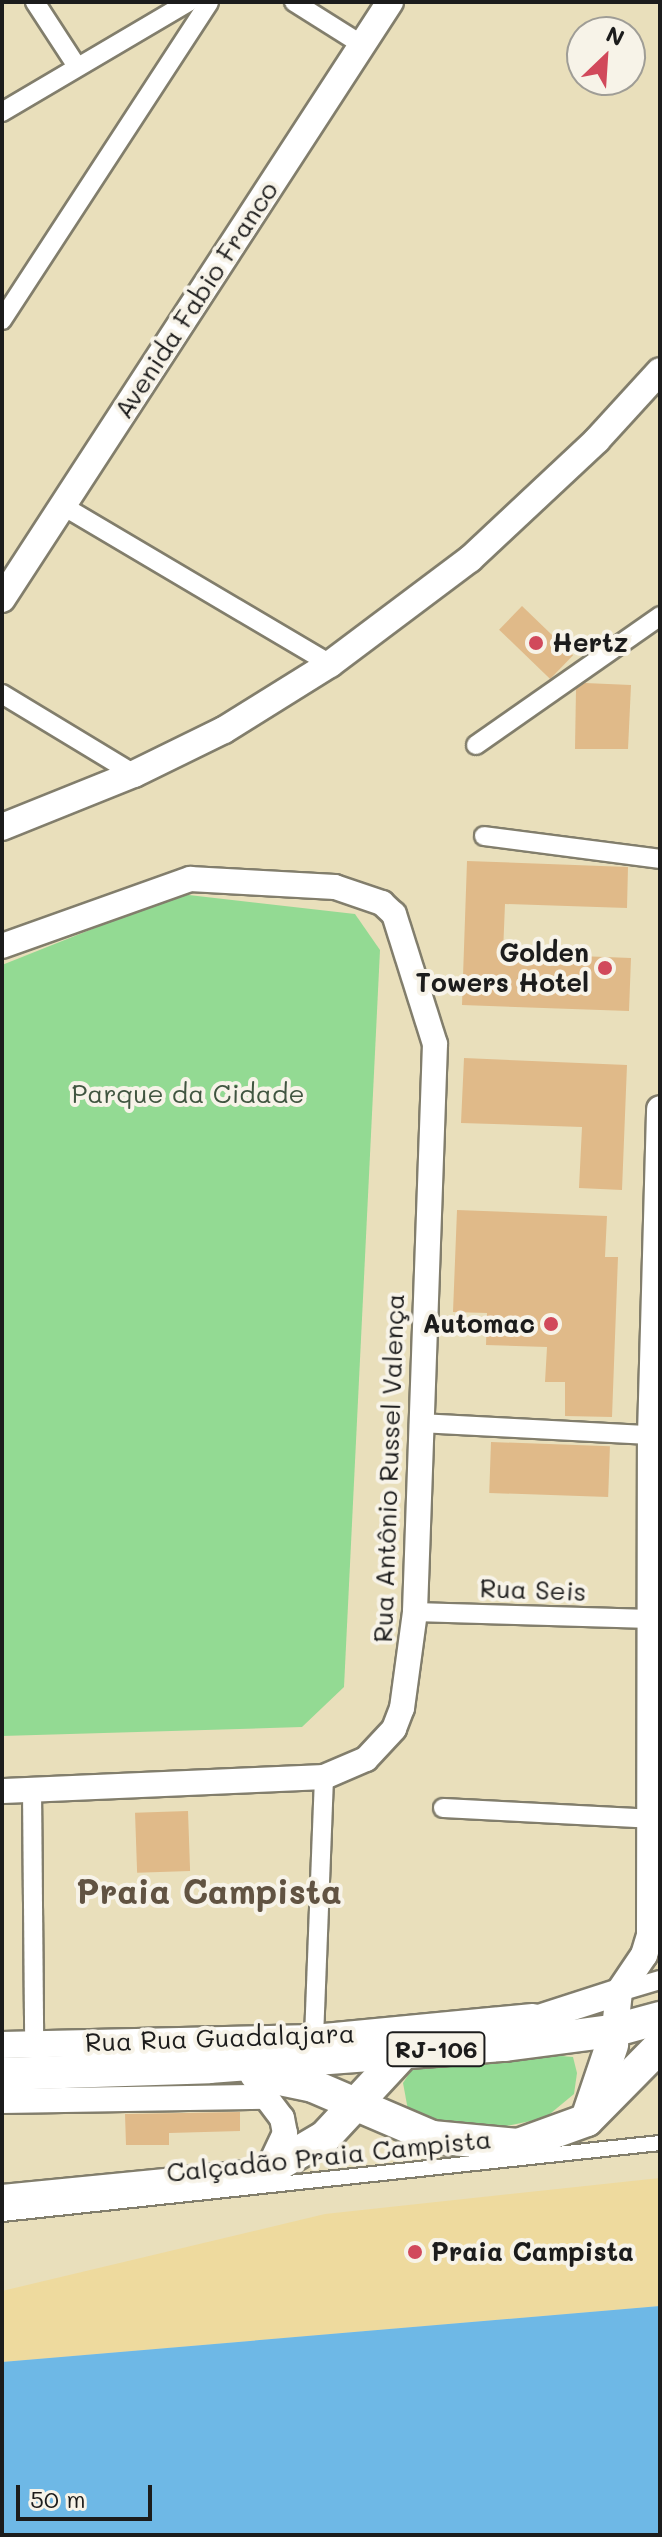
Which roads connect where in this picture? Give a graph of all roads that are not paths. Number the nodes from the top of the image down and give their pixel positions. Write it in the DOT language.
graph roads {
  1 [pos="35,2"];
  2 [pos="189,2"];
  3 [pos="209,2"];
  4 [pos="294,2"];
  5 [pos="390,2"];
  6 [pos="361,44"];
  7 [pos="76,65"];
  8 [pos="2,112"];
  9 [pos="2,320"];
  10 [pos="660,371"];
  11 [pos="63,506"];
  12 [pos="2,599"];
  13 [pos="660,617"];
  14 [pos="330,664"];
  15 [pos="2,694"];
  16 [pos="476,745"];
  17 [pos="134,774"];
  18 [pos="2,827"];
  19 [pos="484,836"];
  20 [pos="660,859"];
  21 [pos="2,946"];
  22 [pos="660,1109"];
  23 [pos="657,1318"];
  24 [pos="419,1423"];
  25 [pos="651,1435"];
  26 [pos="415,1612"];
  27 [pos="650,1619"];
  28 [pos="656,1678"];
  29 [pos="324,1777"];
  30 [pos="32,1790"];
  31 [pos="2,1791"];
  32 [pos="443,1808"];
  33 [pos="651,1819"];
  34 [pos="660,1980"];
  35 [pos="619,1992"];
  36 [pos="533,2017"];
  37 [pos="660,2018"];
  38 [pos="314,2038"];
  39 [pos="612,2038"];
  40 [pos="34,2044"];
  41 [pos="2,2045"];
  42 [pos="478,2045"];
  43 [pos="660,2046"];
  44 [pos="401,2055"];
  45 [pos="209,2067"];
  46 [pos="633,2071"];
  47 [pos="2,2074"];
  48 [pos="2,2101"];
  49 [pos="356,2103"];
  50 [pos="587,2120"];
  51 [pos="394,2123"];
  52 [pos="660,2143"];
  53 [pos="267,2171"];
  54 [pos="2,2197"];
  55 [pos="2,2214"];
  1 -- 7 [label="street"];
  2 -- 7 [label="street"];
  3 -- 9 [label="street"];
  4 -- 6 [label="street"];
  5 -- 6 [label="main road, Avenida Fabio Franco"];
  6 -- 11 [label="main road, Avenida Fabio Franco"];
  7 -- 8 [label="street"];
  10 -- 14 [label="main road"];
  11 -- 12 [label="main road, Avenida Fabio Franco"];
  11 -- 14 [label="street"];
  13 -- 16 [label="street"];
  14 -- 17 [label="main road"];
  15 -- 17 [label="street"];
  17 -- 18 [label="main road"];
  19 -- 20 [label="street"];
  21 -- 24 [label="street, Rua Antônio Russel Valença"];
  22 -- 23 [label="main road"];
  23 -- 25 [label="main road"];
  24 -- 25 [label="street"];
  24 -- 26 [label="street, Rua Antônio Russel Valença"];
  25 -- 27 [label="main road"];
  26 -- 27 [label="street, Rua Seis"];
  26 -- 29 [label="street, Rua Antônio Russel Valença"];
  27 -- 28 [label="main road"];
  28 -- 33 [label="main road"];
  29 -- 30 [label="street"];
  29 -- 38 [label="street"];
  30 -- 31 [label="street"];
  30 -- 40 [label="street"];
  32 -- 33 [label="street"];
  33 -- 35 [label="main road"];
  34 -- 35 [label="street"];
  35 -- 36 [label="main road"];
  35 -- 39 [label="main road"];
  36 -- 38 [label="main road, Rua Rua Guadalajara"];
  36 -- 42 [label="main road"];
  37 -- 39 [label="highway, RJ-106"];
  38 -- 40 [label="main road, Rua Rua Guadalajara"];
  39 -- 42 [label="highway, RJ-106"];
  39 -- 46 [label="main road"];
  39 -- 50 [label="highway"];
  40 -- 41 [label="main road, Rua Rua Guadalajara"];
  42 -- 44 [label="highway, RJ-106"];
  43 -- 46 [label="highway, RJ-106"];
  44 -- 45 [label="highway, RJ-106"];
  44 -- 49 [label="highway"];
  44 -- 51 [label="highway"];
  45 -- 47 [label="highway, RJ-106"];
  45 -- 49 [label="highway, RJ-106"];
  46 -- 50 [label="highway, RJ-106"];
  48 -- 53 [label="street"];
  49 -- 51 [label="highway, RJ-106"];
  49 -- 53 [label="highway"];
  50 -- 51 [label="highway, RJ-106"];
  52 -- 55 [label="street, Calçadão Praia Campista"];
  53 -- 54 [label="street"];
}
